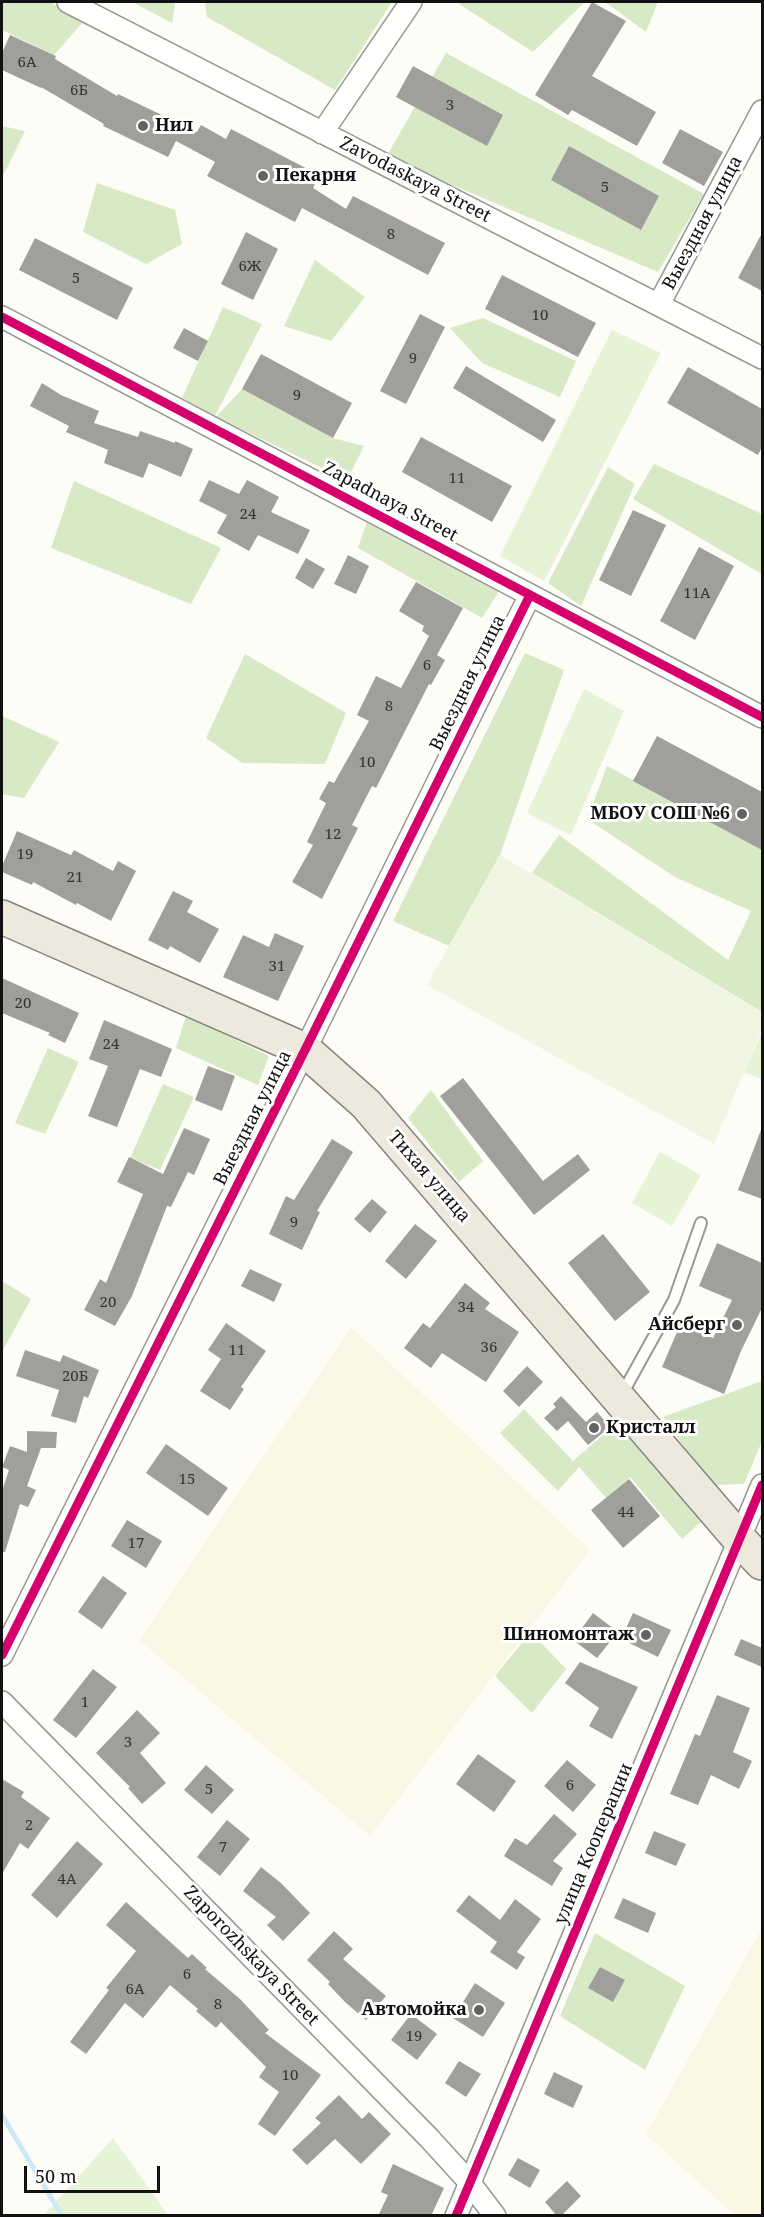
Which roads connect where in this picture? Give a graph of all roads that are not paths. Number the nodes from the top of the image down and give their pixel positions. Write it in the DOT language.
graph roads {
  1 [pos="68,2"];
  2 [pos="411,2"];
  3 [pos="762,111"];
  4 [pos="322,133"];
  5 [pos="660,304"];
  6 [pos="2,317"];
  7 [pos="762,358"];
  8 [pos="530,595"];
  9 [pos="762,717"];
  10 [pos="2,917"];
  11 [pos="305,1050"];
  12 [pos="700,1223"];
  13 [pos="619,1399"];
  14 [pos="762,1485"];
  15 [pos="752,1552"];
  16 [pos="2,1655"];
  17 [pos="2,1702"];
  18 [pos="470,2182"];
  19 [pos="456,2216"];
  20 [pos="495,2216"];
  1 -- 4 [label="street, Zavodaskaya Street"];
  2 -- 4 [label="street"];
  3 -- 5 [label="street, Выездная улица"];
  4 -- 5 [label="street, Zavodaskaya Street"];
  5 -- 7 [label="street, Zavodaskaya Street"];
  6 -- 8 [label="street, Zapadnaya Street"];
  8 -- 9 [label="street, Zapadnaya Street"];
  8 -- 11 [label="street, Выездная улица"];
  10 -- 11 [label="main road, Тихая улица"];
  11 -- 13 [label="main road, Тихая улица"];
  11 -- 16 [label="street, Выездная улица"];
  12 -- 13 [label="lane"];
  13 -- 15 [label="main road, Тихая улица"];
  14 -- 15 [label="street, улица Кооперации"];
  15 -- 18 [label="street, улица Кооперации"];
  17 -- 18 [label="street, Zaporozhskaya Street"];
  18 -- 19 [label="street, улица Кооперации"];
  18 -- 20 [label="street, Zaporozhskaya Street"];
}
